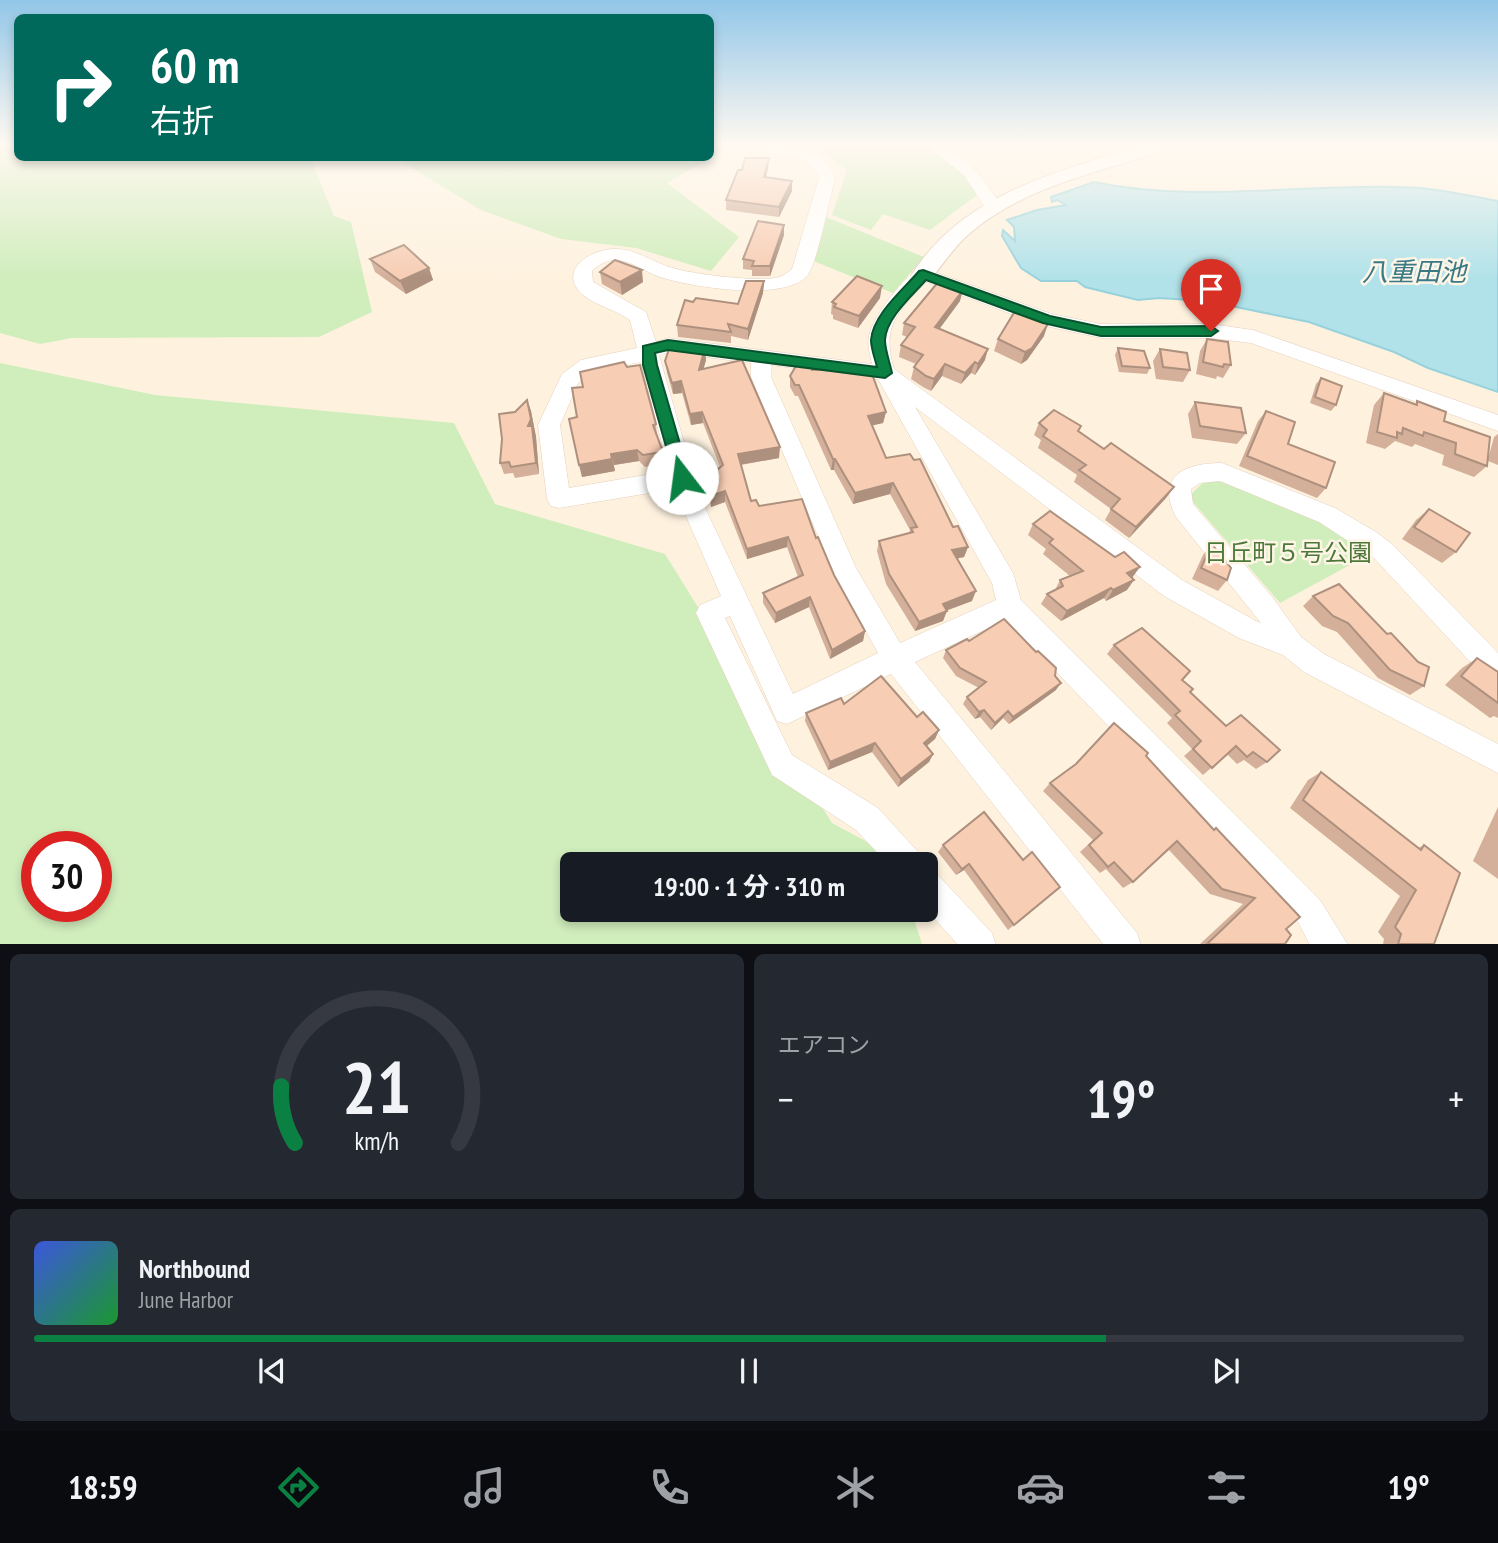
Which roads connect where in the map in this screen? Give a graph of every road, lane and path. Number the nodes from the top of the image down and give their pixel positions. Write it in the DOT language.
graph roads {
  1 [pos="824,189"];
  2 [pos="981,189"];
  3 [pos="1034,189"];
  4 [pos="994,208"];
  5 [pos="923,274"];
  6 [pos="648,350"];
  7 [pos="761,359"];
  8 [pos="885,373"];
  9 [pos="1498,423"];
  10 [pos="682,478"];
  11 [pos="736,600"];
  12 [pos="1010,606"];
  13 [pos="1292,646"];
  14 [pos="895,658"];
  15 [pos="1498,672"];
  16 [pos="1498,759"];
  17 [pos="897,852"];
  18 [pos="938,898"];
  19 [pos="1326,943"];
  20 [pos="980,944"];
  21 [pos="1125,944"];
  1 -- 6 [label="street"];
  2 -- 4 [label="street"];
  3 -- 4 [label="street"];
  4 -- 5 [label="street"];
  5 -- 8 [label="street"];
  5 -- 9 [label="street"];
  6 -- 7 [label="street"];
  6 -- 10 [label="street"];
  6 -- 10 [label="street"];
  7 -- 8 [label="street"];
  7 -- 14 [label="street"];
  8 -- 12 [label="street"];
  8 -- 13 [label="street"];
  10 -- 11 [label="street"];
  11 -- 14 [label="street"];
  11 -- 17 [label="street"];
  12 -- 14 [label="street"];
  12 -- 19 [label="street"];
  13 -- 15 [label="street"];
  13 -- 16 [label="street"];
  14 -- 21 [label="street"];
  18 -- 20 [label="street"];
}
